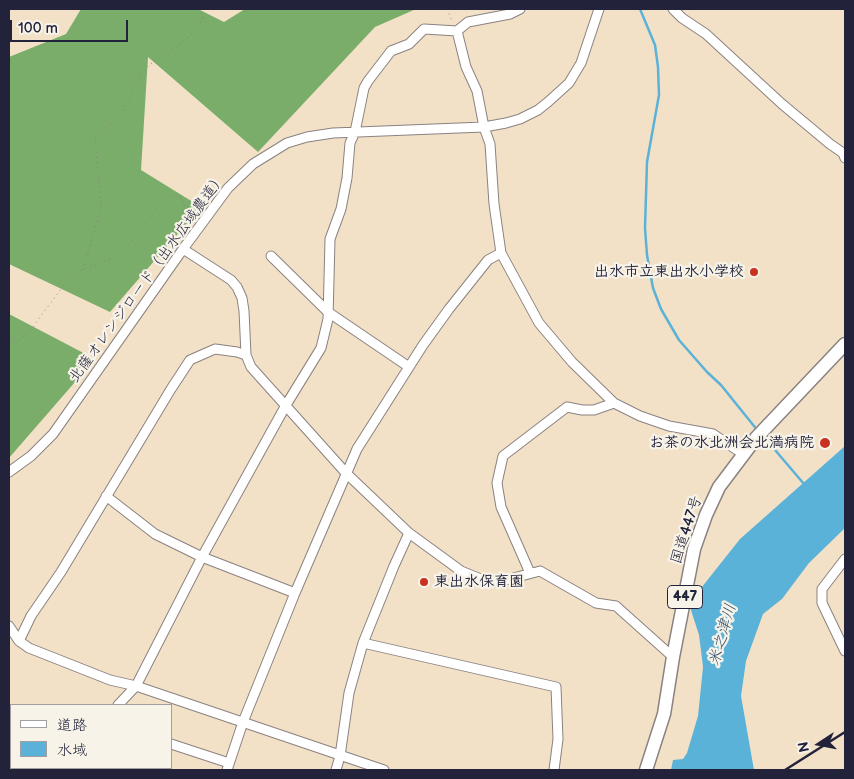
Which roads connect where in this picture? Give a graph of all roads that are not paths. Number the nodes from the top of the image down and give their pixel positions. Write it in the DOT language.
graph roads {
  1 [pos="520,9"];
  2 [pos="599,9"];
  3 [pos="673,9"];
  4 [pos="457,31"];
  5 [pos="484,127"];
  6 [pos="355,132"];
  7 [pos="844,153"];
  8 [pos="183,249"];
  9 [pos="501,253"];
  10 [pos="271,256"];
  11 [pos="328,312"];
  12 [pos="845,344"];
  13 [pos="246,355"];
  14 [pos="409,367"];
  15 [pos="614,403"];
  16 [pos="286,405"];
  17 [pos="743,454"];
  18 [pos="9,472"];
  19 [pos="346,473"];
  20 [pos="106,496"];
  21 [pos="409,533"];
  22 [pos="202,557"];
  23 [pos="845,559"];
  24 [pos="530,573"];
  25 [pos="294,593"];
  26 [pos="9,626"];
  27 [pos="19,641"];
  28 [pos="363,643"];
  29 [pos="845,650"];
  30 [pos="673,657"];
  31 [pos="136,686"];
  32 [pos="119,704"];
  33 [pos="243,722"];
  34 [pos="172,744"];
  35 [pos="340,756"];
  36 [pos="228,767"];
  37 [pos="336,770"];
  38 [pos="384,770"];
  39 [pos="554,770"];
  40 [pos="646,770"];
  1 -- 4 [label="street"];
  2 -- 5 [label="street, 北薩オレンジロード（出水広域農道）"];
  3 -- 7 [label="street"];
  4 -- 5 [label="street"];
  4 -- 6 [label="street"];
  5 -- 6 [label="street, 北薩オレンジロード（出水広域農道）"];
  5 -- 9 [label="street"];
  6 -- 8 [label="street, 北薩オレンジロード（出水広域農道）"];
  6 -- 11 [label="street"];
  8 -- 13 [label="street"];
  8 -- 18 [label="street, 北薩オレンジロード（出水広域農道）"];
  9 -- 14 [label="street"];
  9 -- 15 [label="street"];
  10 -- 11 [label="street"];
  11 -- 14 [label="street"];
  11 -- 16 [label="street"];
  12 -- 17 [label="highway, 国道447号 / 447"];
  13 -- 16 [label="street"];
  13 -- 20 [label="street"];
  14 -- 19 [label="street"];
  15 -- 17 [label="street"];
  15 -- 24 [label="street"];
  16 -- 19 [label="street"];
  16 -- 22 [label="street"];
  17 -- 30 [label="highway, 国道447号 / 447"];
  19 -- 21 [label="street"];
  19 -- 25 [label="street"];
  20 -- 22 [label="street"];
  20 -- 27 [label="street"];
  21 -- 24 [label="street"];
  21 -- 28 [label="street"];
  22 -- 25 [label="street"];
  22 -- 31 [label="street"];
  23 -- 29 [label="street"];
  24 -- 30 [label="street"];
  25 -- 33 [label="street"];
  26 -- 27 [label="street"];
  27 -- 31 [label="street"];
  28 -- 35 [label="street"];
  28 -- 39 [label="street"];
  30 -- 40 [label="highway, 国道447号 / 447"];
  31 -- 32 [label="street"];
  31 -- 33 [label="street"];
  33 -- 35 [label="street"];
  33 -- 36 [label="street"];
  34 -- 36 [label="street"];
  35 -- 37 [label="street"];
  35 -- 38 [label="street"];
}
